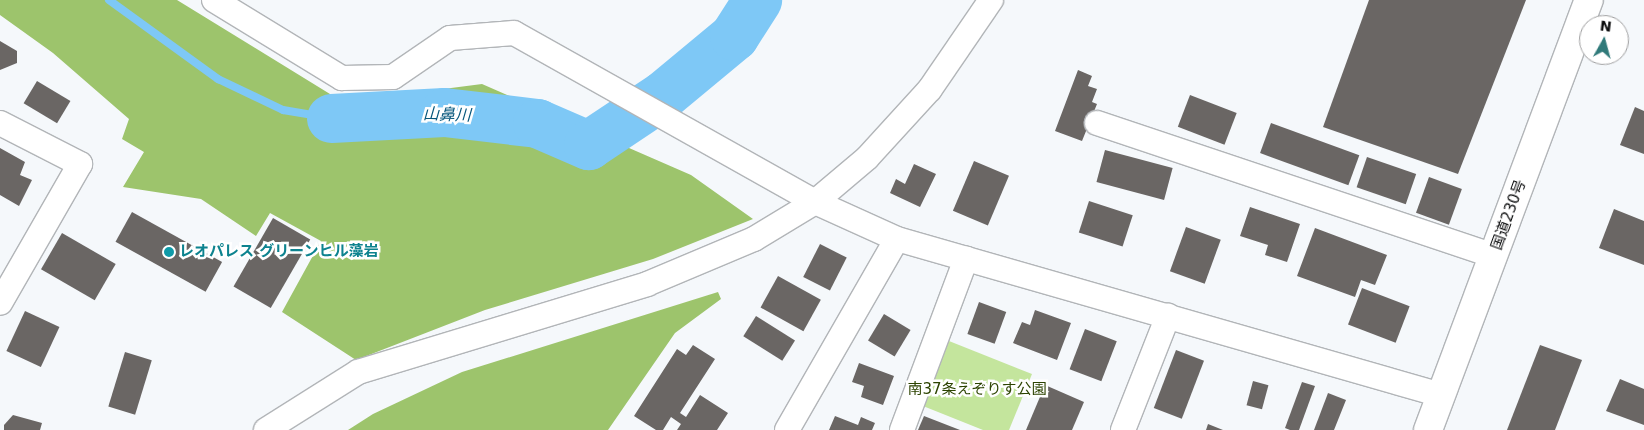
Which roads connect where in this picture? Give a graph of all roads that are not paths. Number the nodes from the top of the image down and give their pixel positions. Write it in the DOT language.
graph roads {
  1 [pos="214,0"];
  2 [pos="991,0"];
  3 [pos="1589,0"];
  4 [pos="0,123"];
  5 [pos="1097,123"];
  6 [pos="815,202"];
  7 [pos="896,239"];
  8 [pos="1494,256"];
  9 [pos="966,259"];
  10 [pos="0,304"];
  11 [pos="1168,316"];
  12 [pos="1442,395"];
  13 [pos="266,430"];
  14 [pos="787,430"];
  15 [pos="902,430"];
  16 [pos="1123,430"];
  17 [pos="1428,430"];
  1 -- 6 [label="street"];
  2 -- 6 [label="street"];
  3 -- 8 [label="highway, 国道230号"];
  4 -- 10 [label="street"];
  5 -- 8 [label="street"];
  6 -- 7 [label="street"];
  6 -- 13 [label="street"];
  7 -- 9 [label="street"];
  7 -- 14 [label="street"];
  8 -- 12 [label="highway, 国道230号"];
  9 -- 11 [label="street"];
  9 -- 15 [label="street"];
  11 -- 12 [label="street"];
  11 -- 16 [label="street"];
  12 -- 17 [label="highway, 国道230号"];
}
